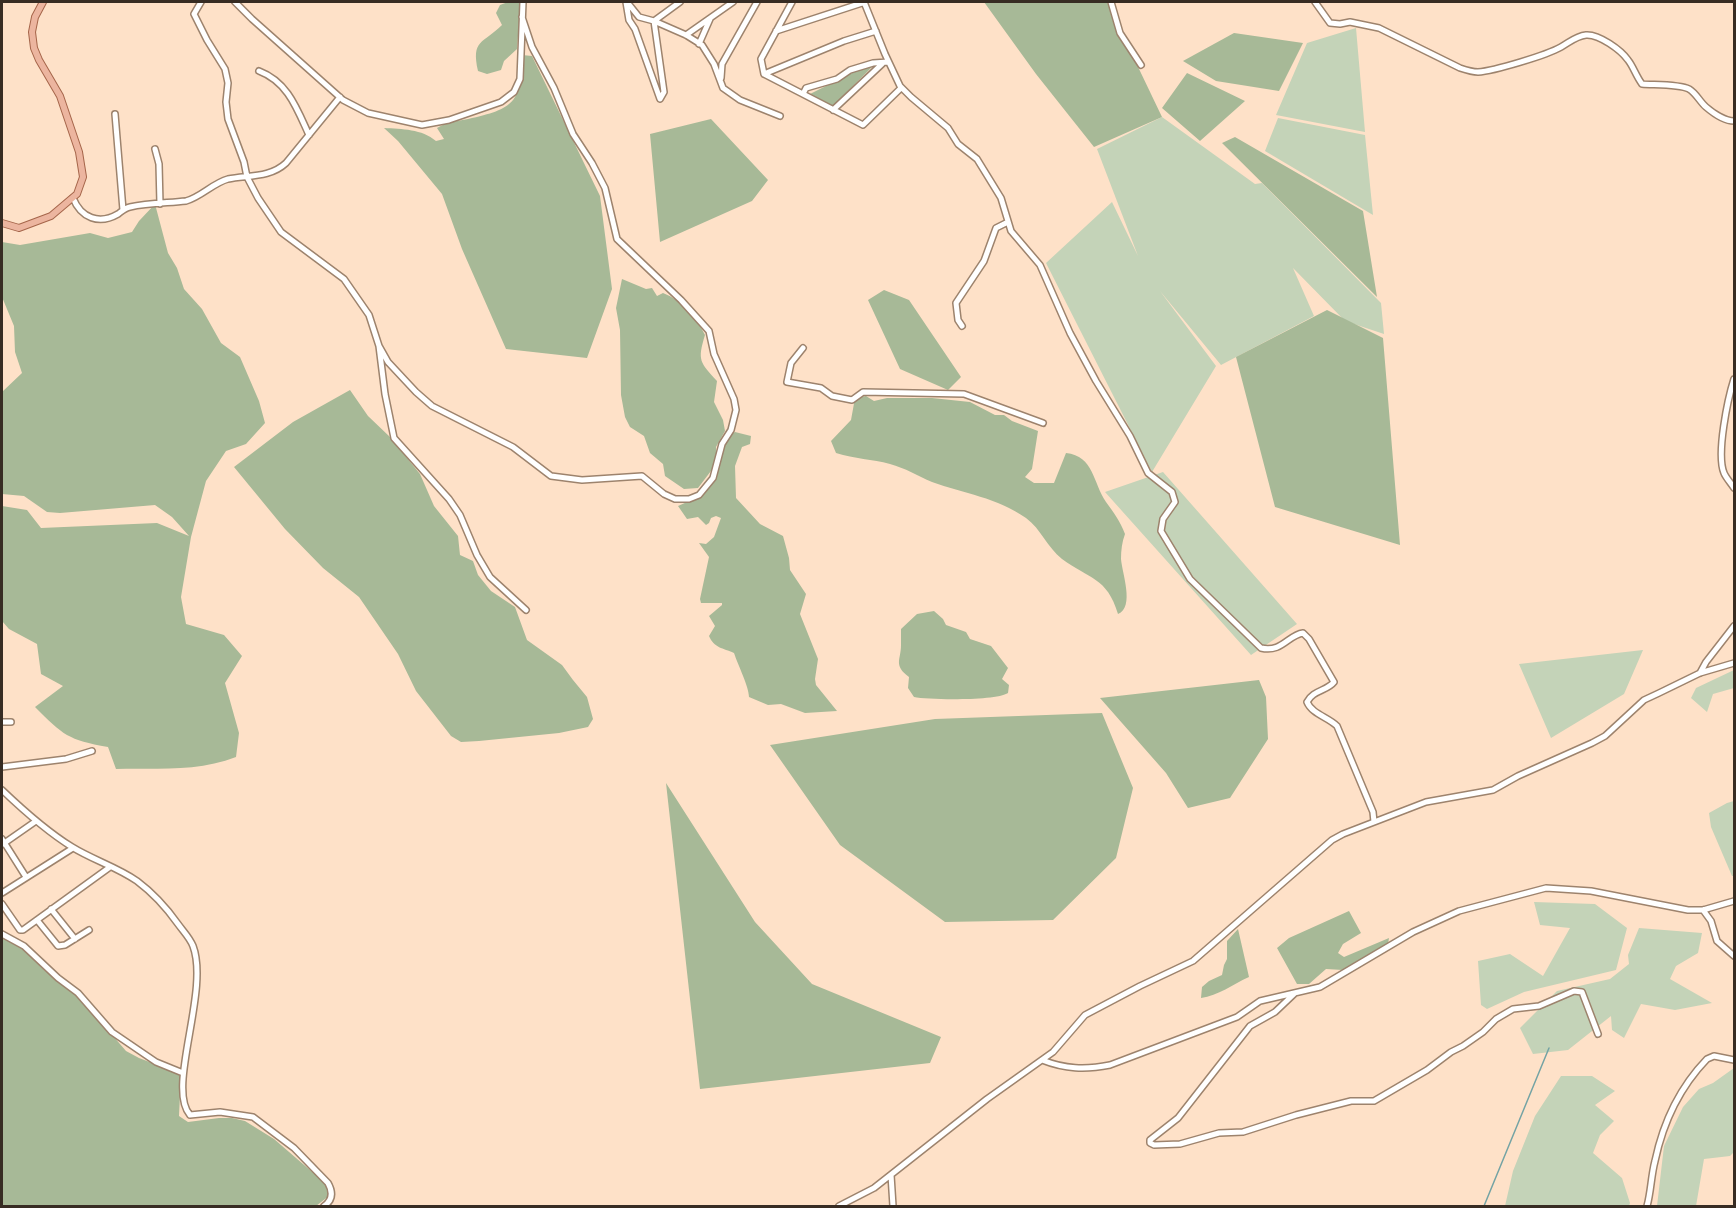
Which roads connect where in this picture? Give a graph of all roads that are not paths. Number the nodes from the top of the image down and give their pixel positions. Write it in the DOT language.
graph roads {
  1 [pos="43,2"];
  2 [pos="201,2"];
  3 [pos="235,2"];
  4 [pos="523,2"];
  5 [pos="626,2"];
  6 [pos="680,2"];
  7 [pos="733,2"];
  8 [pos="757,2"];
  9 [pos="792,2"];
  10 [pos="865,2"];
  11 [pos="1111,2"];
  12 [pos="1315,2"];
  13 [pos="522,17"];
  14 [pos="711,17"];
  15 [pos="654,21"];
  16 [pos="776,31"];
  17 [pos="876,31"];
  18 [pos="686,35"];
  19 [pos="699,44"];
  20 [pos="885,63"];
  21 [pos="1142,65"];
  22 [pos="259,71"];
  23 [pos="764,74"];
  24 [pos="721,81"];
  25 [pos="901,88"];
  26 [pos="804,92"];
  27 [pos="340,98"];
  28 [pos="833,110"];
  29 [pos="115,114"];
  30 [pos="780,116"];
  31 [pos="1734,121"];
  32 [pos="309,135"];
  33 [pos="155,149"];
  34 [pos="247,177"];
  35 [pos="73,198"];
  36 [pos="160,204"];
  37 [pos="123,210"];
  38 [pos="1008,222"];
  39 [pos="2,223"];
  40 [pos="962,326"];
  41 [pos="379,346"];
  42 [pos="803,348"];
  43 [pos="1734,379"];
  44 [pos="1043,423"];
  45 [pos="1734,488"];
  46 [pos="526,610"];
  47 [pos="1734,626"];
  48 [pos="1734,663"];
  49 [pos="1700,673"];
  50 [pos="11,722"];
  51 [pos="2,723"];
  52 [pos="92,751"];
  53 [pos="2,767"];
  54 [pos="2,790"];
  55 [pos="8,796"];
  56 [pos="2,800"];
  57 [pos="36,821"];
  58 [pos="1374,822"];
  59 [pos="2,842"];
  60 [pos="73,848"];
  61 [pos="110,867"];
  62 [pos="26,877"];
  63 [pos="2,893"];
  64 [pos="1734,901"];
  65 [pos="2,904"];
  66 [pos="51,909"];
  67 [pos="1703,910"];
  68 [pos="37,920"];
  69 [pos="89,930"];
  70 [pos="2,934"];
  71 [pos="75,939"];
  72 [pos="1734,956"];
  73 [pos="1297,992"];
  74 [pos="1598,1034"];
  75 [pos="1042,1060"];
  76 [pos="1734,1060"];
  77 [pos="183,1073"];
  78 [pos="891,1175"];
  79 [pos="324,1206"];
  80 [pos="839,1206"];
  81 [pos="893,1206"];
  82 [pos="1647,1206"];
  1 -- 35 [label="main road"];
  2 -- 34 [label="street"];
  3 -- 27 [label="street"];
  4 -- 13 [label="street"];
  5 -- 15 [label="street"];
  5 -- 15 [label="street"];
  6 -- 15 [label="street"];
  7 -- 14 [label="street"];
  8 -- 24 [label="street"];
  9 -- 16 [label="street"];
  10 -- 16 [label="street"];
  10 -- 17 [label="street"];
  11 -- 21 [label="street"];
  12 -- 31 [label="street"];
  13 -- 27 [label="street"];
  13 -- 41 [label="street"];
  14 -- 18 [label="street"];
  14 -- 19 [label="street"];
  15 -- 18 [label="street"];
  16 -- 23 [label="street"];
  17 -- 20 [label="street"];
  17 -- 23 [label="street"];
  18 -- 19 [label="street"];
  19 -- 24 [label="street"];
  20 -- 25 [label="street"];
  20 -- 26 [label="street"];
  20 -- 28 [label="street"];
  22 -- 32 [label="street"];
  23 -- 28 [label="street"];
  24 -- 30 [label="street"];
  25 -- 28 [label="street"];
  25 -- 38 [label="street"];
  27 -- 32 [label="street"];
  29 -- 37 [label="street"];
  32 -- 34 [label="street"];
  33 -- 36 [label="street"];
  34 -- 36 [label="street"];
  34 -- 41 [label="street"];
  35 -- 37 [label="street"];
  35 -- 39 [label="main road"];
  36 -- 37 [label="street"];
  38 -- 40 [label="street"];
  38 -- 58 [label="street"];
  41 -- 46 [label="street"];
  42 -- 44 [label="street"];
  43 -- 45 [label="street"];
  47 -- 49 [label="street"];
  48 -- 49 [label="street"];
  49 -- 58 [label="street"];
  50 -- 51 [label="street"];
  52 -- 53 [label="street"];
  54 -- 55 [label="street"];
  55 -- 56 [label="street"];
  55 -- 57 [label="street"];
  57 -- 59 [label="street"];
  57 -- 60 [label="street"];
  58 -- 75 [label="street"];
  59 -- 62 [label="street"];
  60 -- 61 [label="street"];
  60 -- 62 [label="street"];
  61 -- 66 [label="street"];
  61 -- 77 [label="street"];
  62 -- 63 [label="street"];
  64 -- 67 [label="street"];
  65 -- 68 [label="street"];
  66 -- 68 [label="street"];
  66 -- 71 [label="street"];
  67 -- 72 [label="street"];
  67 -- 73 [label="street"];
  68 -- 71 [label="street"];
  69 -- 71 [label="street"];
  70 -- 77 [label="street"];
  73 -- 74 [label="street"];
  73 -- 75 [label="street"];
  75 -- 78 [label="street"];
  76 -- 82 [label="street"];
  77 -- 79 [label="street"];
  78 -- 80 [label="street"];
  78 -- 81 [label="street"];
}
